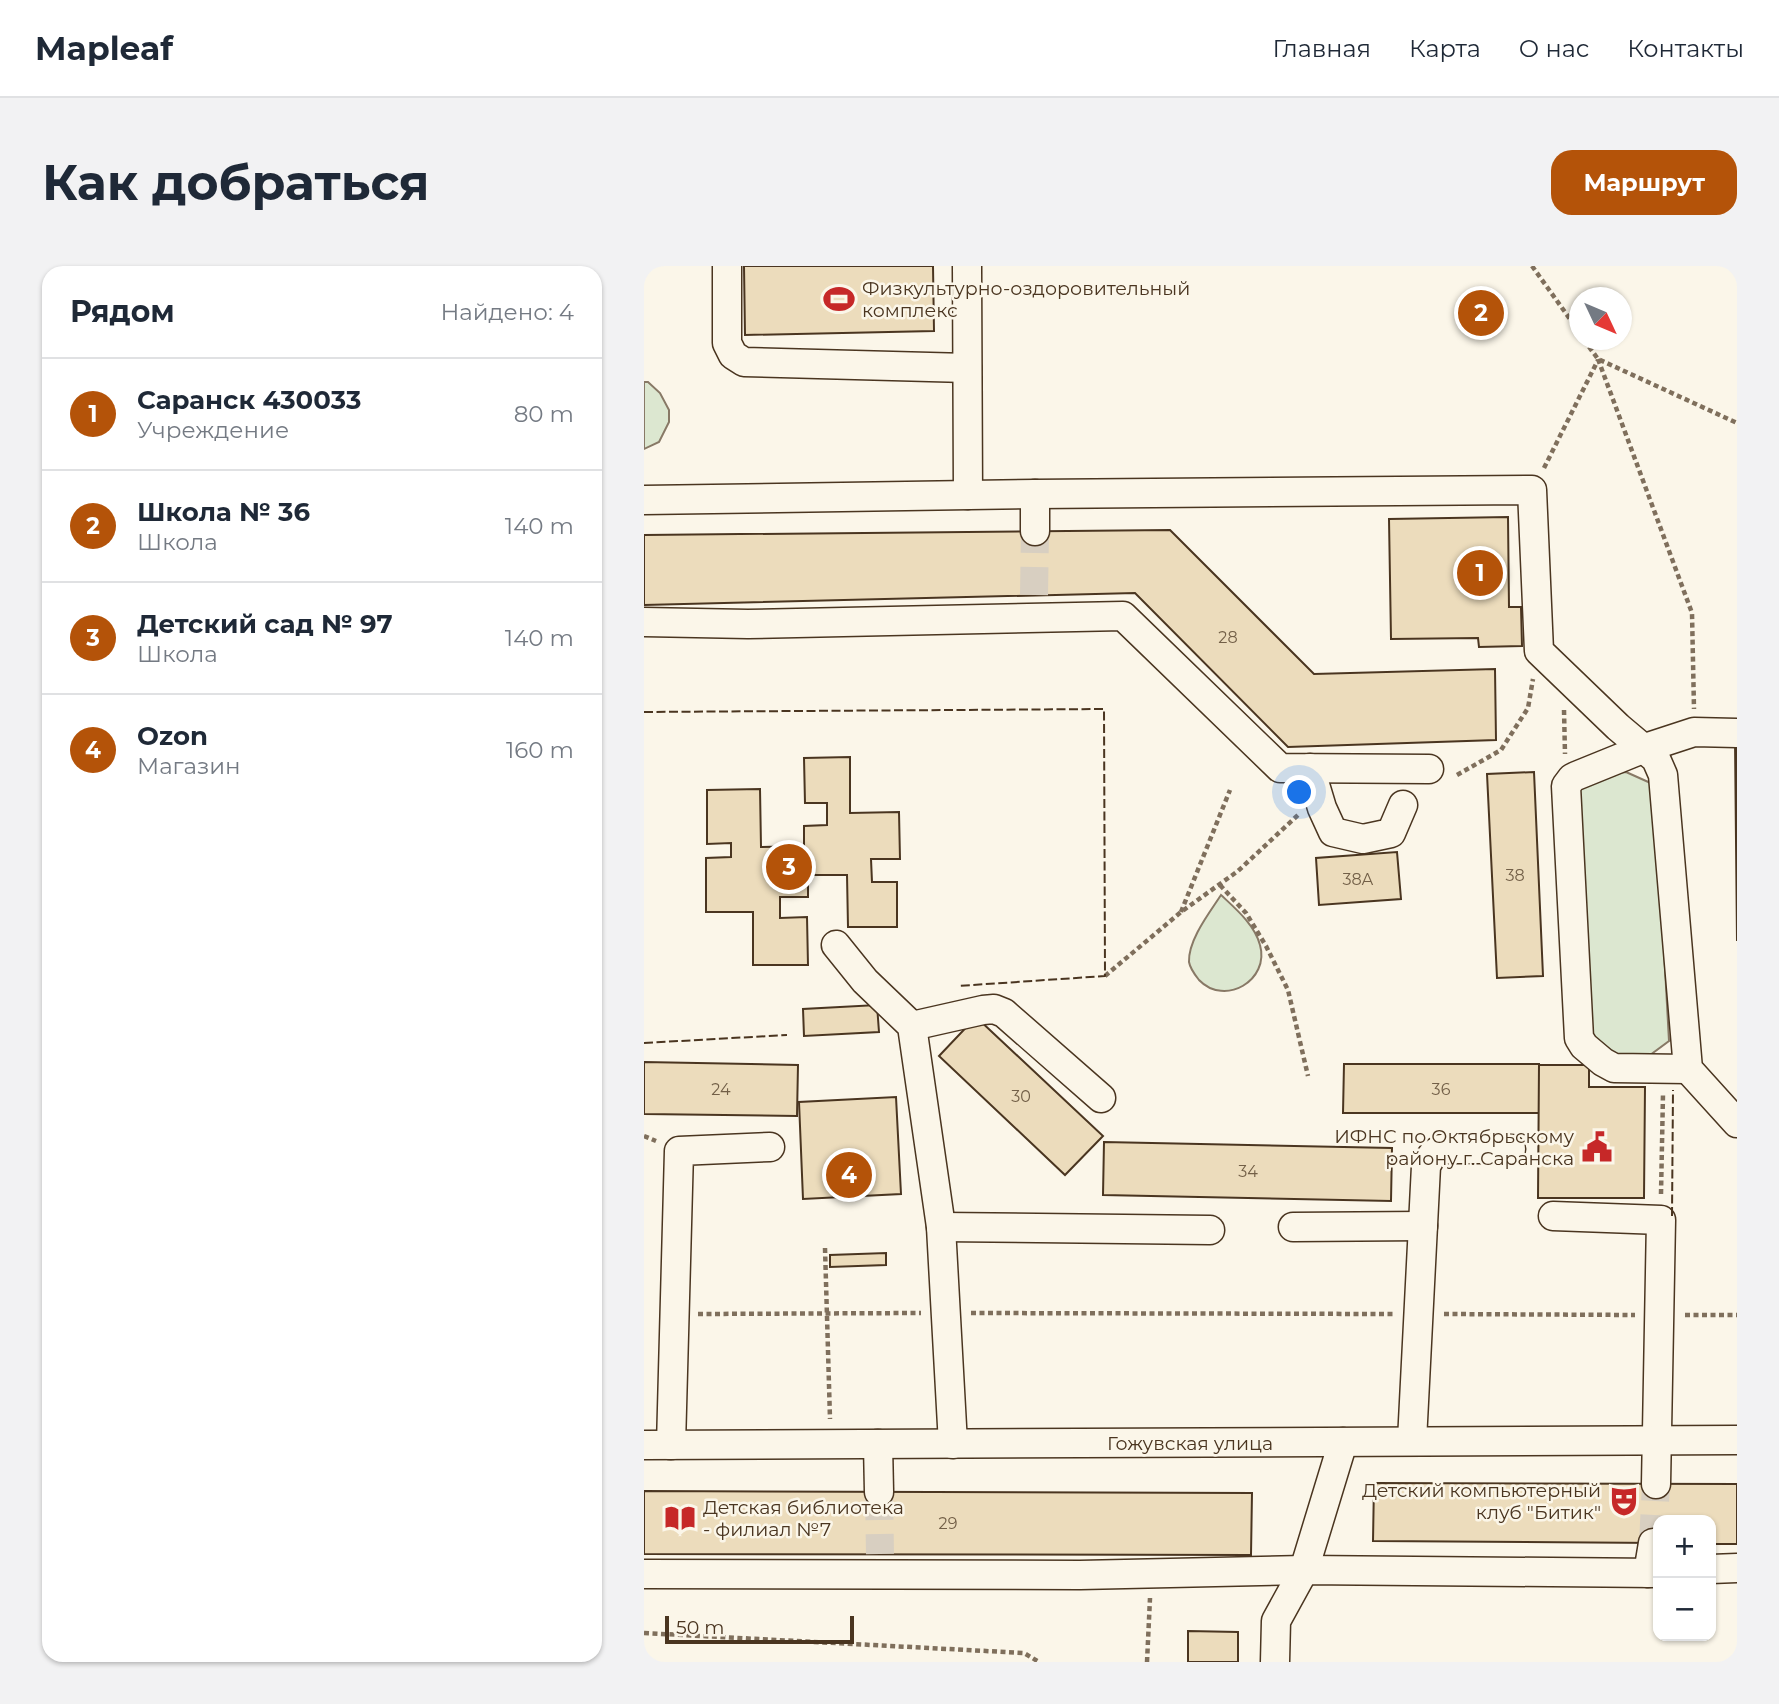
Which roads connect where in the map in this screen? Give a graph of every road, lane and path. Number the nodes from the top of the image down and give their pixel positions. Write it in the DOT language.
graph roads {
  1 [pos="727,266"];
  2 [pos="967,266"];
  3 [pos="1532,266"];
  4 [pos="1569,318"];
  5 [pos="1591,350"];
  6 [pos="1598,359"];
  7 [pos="967,368"];
  8 [pos="1737,423"];
  9 [pos="1532,490"];
  10 [pos="1035,494"];
  11 [pos="968,495"];
  12 [pos="644,500"];
  13 [pos="1035,531"];
  14 [pos="644,622"];
  15 [pos="1539,651"];
  16 [pos="1562,674"];
  17 [pos="1694,732"];
  18 [pos="1737,733"];
  19 [pos="1645,748"];
  20 [pos="1429,769"];
  21 [pos="1457,775"];
  22 [pos="1314,782"];
  23 [pos="1566,786"];
  24 [pos="1230,790"];
  25 [pos="1404,805"];
  26 [pos="1220,885"];
  27 [pos="1181,912"];
  28 [pos="836,945"];
  29 [pos="1105,976"];
  30 [pos="912,1026"];
  31 [pos="1675,1069"];
  32 [pos="1308,1076"];
  33 [pos="1101,1098"];
  34 [pos="1737,1123"];
  35 [pos="770,1147"];
  36 [pos="1511,1149"];
  37 [pos="1553,1216"];
  38 [pos="1661,1220"];
  39 [pos="1423,1226"];
  40 [pos="941,1227"];
  41 [pos="1293,1227"];
  42 [pos="1210,1230"];
  43 [pos="825,1248"];
  44 [pos="827,1313"];
  45 [pos="946,1313"];
  46 [pos="674,1314"];
  47 [pos="1418,1314"];
  48 [pos="1660,1315"];
  49 [pos="1737,1315"];
  50 [pos="1737,1440"];
  51 [pos="1412,1441"];
  52 [pos="1657,1441"];
  53 [pos="1343,1442"];
  54 [pos="831,1443"];
  55 [pos="878,1444"];
  56 [pos="953,1444"];
  57 [pos="657,1445"];
  58 [pos="1656,1484"];
  59 [pos="879,1492"];
  60 [pos="1737,1568"];
  61 [pos="1716,1569"];
  62 [pos="1304,1570"];
  63 [pos="1151,1573"];
  64 [pos="1653,1573"];
  65 [pos="644,1574"];
  66 [pos="644,1633"];
  67 [pos="1039,1662"];
  68 [pos="1147,1662"];
  69 [pos="1275,1662"];
  1 -- 7 [label="street"];
  2 -- 7 [label="street"];
  3 -- 4 [label="path"];
  5 -- 6 [label="path"];
  6 -- 8 [label="path"];
  6 -- 9 [label="path"];
  6 -- 17 [label="path"];
  7 -- 11 [label="street"];
  9 -- 10 [label="street"];
  9 -- 15 [label="street"];
  10 -- 11 [label="street"];
  10 -- 13 [label="street"];
  11 -- 12 [label="street"];
  14 -- 22 [label="street"];
  15 -- 16 [label="street"];
  15 -- 21 [label="path"];
  16 -- 19 [label="street"];
  16 -- 23 [label="path"];
  17 -- 18 [label="street"];
  17 -- 19 [label="street"];
  19 -- 23 [label="street"];
  19 -- 31 [label="street"];
  20 -- 22 [label="street"];
  22 -- 25 [label="street"];
  22 -- 26 [label="path"];
  23 -- 31 [label="street"];
  24 -- 27 [label="path"];
  26 -- 27 [label="path"];
  26 -- 32 [label="path"];
  27 -- 29 [label="path"];
  28 -- 30 [label="street"];
  30 -- 33 [label="street"];
  30 -- 40 [label="street"];
  31 -- 34 [label="street"];
  31 -- 38 [label="path"];
  35 -- 46 [label="street"];
  36 -- 39 [label="street"];
  37 -- 38 [label="street"];
  38 -- 48 [label="street"];
  39 -- 41 [label="street"];
  39 -- 47 [label="street"];
  40 -- 42 [label="street"];
  40 -- 45 [label="street"];
  43 -- 44 [label="path"];
  44 -- 45 [label="path"];
  44 -- 46 [label="path"];
  44 -- 54 [label="path"];
  45 -- 47 [label="path"];
  45 -- 56 [label="street"];
  46 -- 57 [label="street"];
  47 -- 48 [label="path"];
  47 -- 51 [label="street"];
  48 -- 49 [label="path"];
  48 -- 52 [label="street"];
  50 -- 52 [label="street, Гожувская улица"];
  51 -- 52 [label="street, Гожувская улица"];
  51 -- 53 [label="street, Гожувская улица"];
  52 -- 58 [label="street"];
  53 -- 56 [label="street, Гожувская улица"];
  53 -- 62 [label="street"];
  54 -- 55 [label="street, Гожувская улица"];
  54 -- 57 [label="street, Гожувская улица"];
  55 -- 56 [label="street, Гожувская улица"];
  55 -- 59 [label="street"];
  60 -- 61 [label="street"];
  62 -- 63 [label="street"];
  62 -- 64 [label="street"];
  62 -- 69 [label="street"];
  63 -- 65 [label="street"];
  63 -- 68 [label="path"];
  66 -- 67 [label="path"];
}
